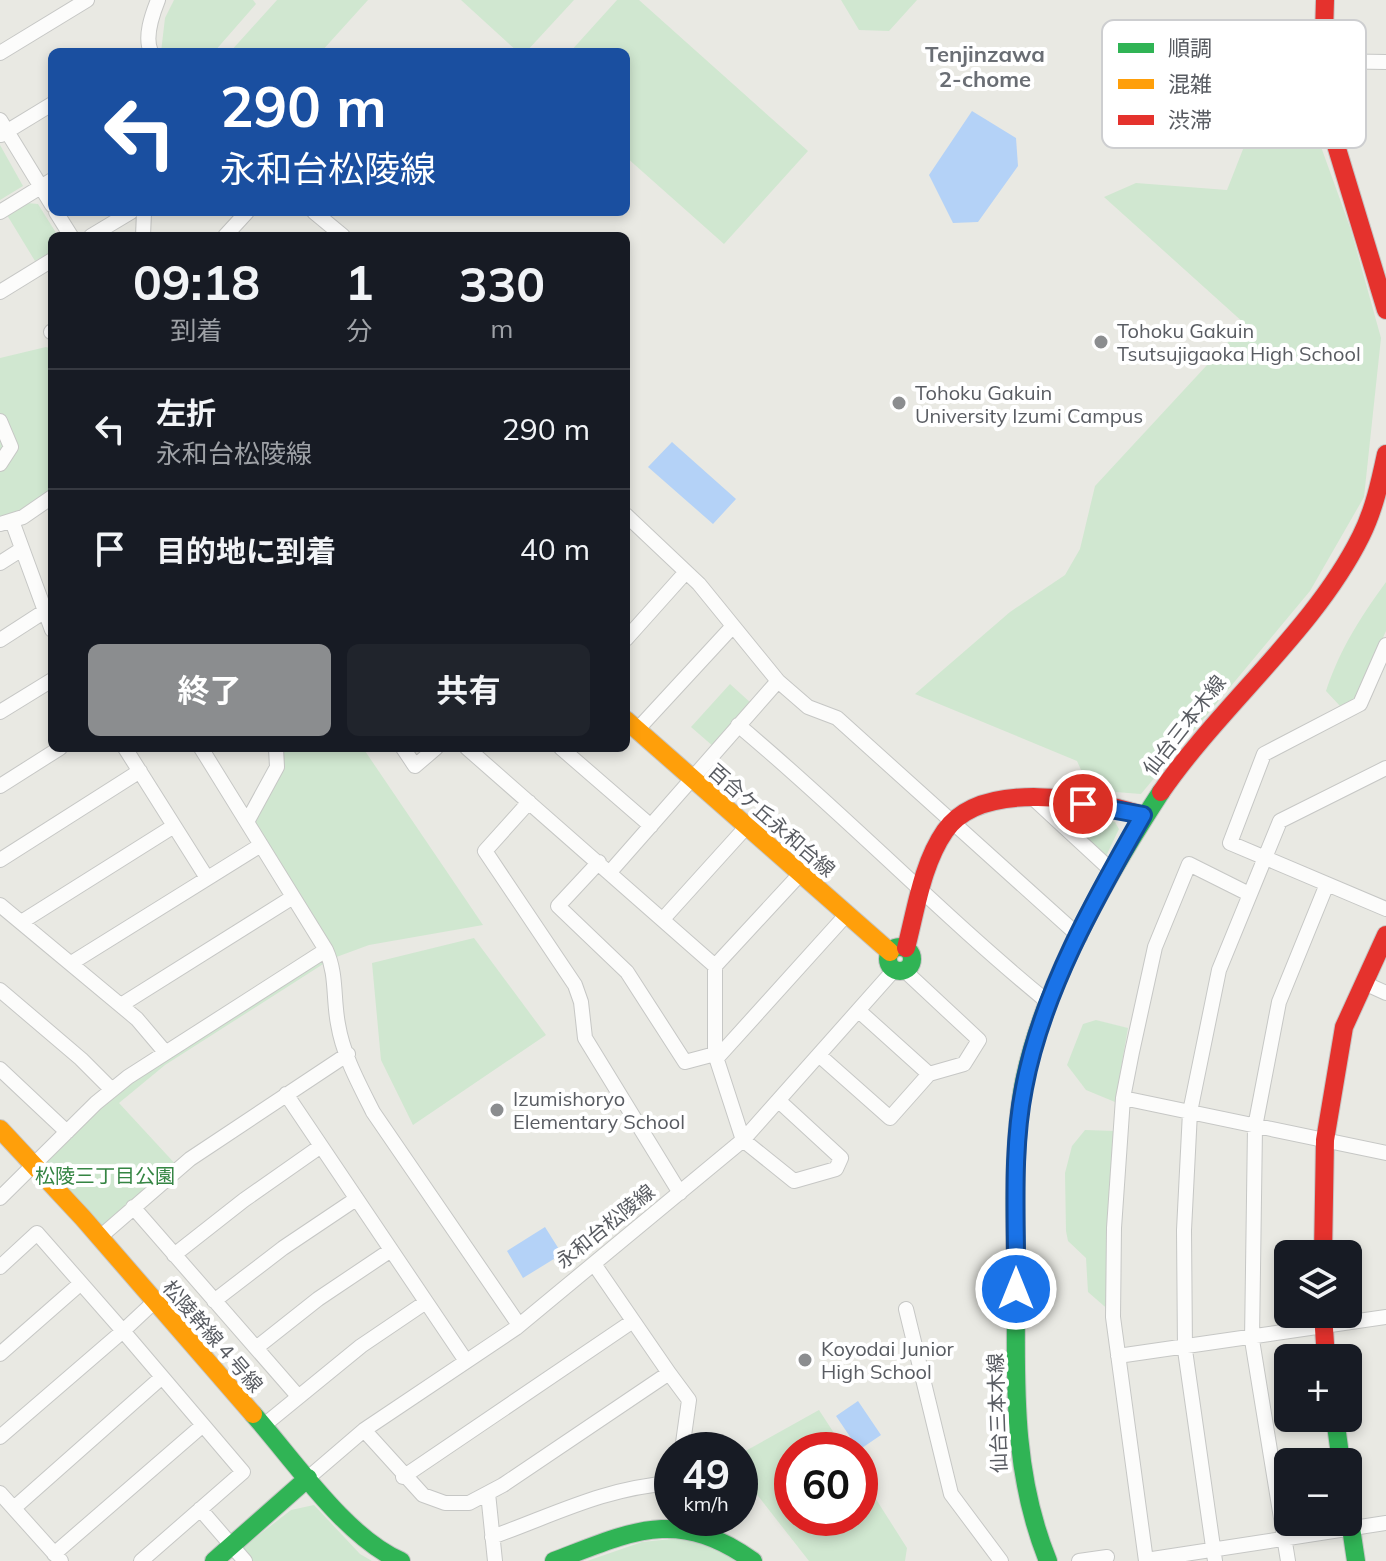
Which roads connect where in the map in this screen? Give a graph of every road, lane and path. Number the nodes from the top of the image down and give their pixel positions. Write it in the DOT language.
graph roads {
  1 [pos="87,0"];
  2 [pos="158,0"];
  3 [pos="1325,0"];
  4 [pos="1324,20"];
  5 [pos="144,48"];
  6 [pos="0,53"];
  7 [pos="1366,62"];
  8 [pos="1386,62"];
  9 [pos="48,106"];
  10 [pos="2,129"];
  11 [pos="1337,148"];
  12 [pos="46,183"];
  13 [pos="0,212"];
  14 [pos="135,216"];
  15 [pos="243,216"];
  16 [pos="317,216"];
  17 [pos="100,232"];
  18 [pos="229,232"];
  19 [pos="331,232"];
  20 [pos="48,262"];
  21 [pos="1384,284"];
  22 [pos="0,292"];
  23 [pos="1386,310"];
  24 [pos="0,421"];
  25 [pos="1386,454"];
  26 [pos="0,464"];
  27 [pos="48,499"];
  28 [pos="6,522"];
  29 [pos="630,525"];
  30 [pos="22,549"];
  31 [pos="0,563"];
  32 [pos="685,573"];
  33 [pos="45,611"];
  34 [pos="48,619"];
  35 [pos="733,626"];
  36 [pos="630,635"];
  37 [pos="0,640"];
  38 [pos="1386,645"];
  39 [pos="778,681"];
  40 [pos="48,682"];
  41 [pos="0,712"];
  42 [pos="632,725"];
  43 [pos="738,725"];
  44 [pos="54,752"];
  45 [pos="128,752"];
  46 [pos="203,752"];
  47 [pos="276,752"];
  48 [pos="406,752"];
  49 [pos="431,752"];
  50 [pos="472,752"];
  51 [pos="566,752"];
  52 [pos="1386,768"];
  53 [pos="140,771"];
  54 [pos="692,780"];
  55 [pos="0,786"];
  56 [pos="1032,796"];
  57 [pos="529,802"];
  58 [pos="1143,815"];
  59 [pos="247,822"];
  60 [pos="951,823"];
  61 [pos="748,825"];
  62 [pos="174,826"];
  63 [pos="651,826"];
  64 [pos="261,845"];
  65 [pos="1265,858"];
  66 [pos="0,860"];
  67 [pos="604,867"];
  68 [pos="1112,871"];
  69 [pos="801,873"];
  70 [pos="207,878"];
  71 [pos="1327,884"];
  72 [pos="921,891"];
  73 [pos="1249,894"];
  74 [pos="293,897"];
  75 [pos="0,905"];
  76 [pos="1386,909"];
  77 [pos="847,914"];
  78 [pos="663,919"];
  79 [pos="23,921"];
  80 [pos="1386,935"];
  81 [pos="1080,937"];
  82 [pos="326,950"];
  83 [pos="899,960"];
  84 [pos="73,962"];
  85 [pos="715,966"];
  86 [pos="1364,983"];
  87 [pos="0,990"];
  88 [pos="1386,993"];
  89 [pos="1049,1003"];
  90 [pos="121,1005"];
  91 [pos="859,1011"];
  92 [pos="165,1052"];
  93 [pos="348,1054"];
  94 [pos="716,1056"];
  95 [pos="820,1056"];
  96 [pos="0,1069"];
  97 [pos="929,1074"];
  98 [pos="112,1090"];
  99 [pos="286,1094"];
  100 [pos="1123,1098"];
  101 [pos="779,1101"];
  102 [pos="1190,1112"];
  103 [pos="1255,1127"];
  104 [pos="0,1129"];
  105 [pos="67,1132"];
  106 [pos="743,1140"];
  107 [pos="1325,1140"];
  108 [pos="321,1146"];
  109 [pos="1386,1153"];
  110 [pos="34,1165"];
  111 [pos="680,1193"];
  112 [pos="1,1195"];
  113 [pos="356,1199"];
  114 [pos="133,1207"];
  115 [pos="100,1237"];
  116 [pos="1323,1240"];
  117 [pos="391,1250"];
  118 [pos="174,1255"];
  119 [pos="594,1264"];
  120 [pos="0,1267"];
  121 [pos="81,1283"];
  122 [pos="214,1301"];
  123 [pos="154,1302"];
  124 [pos="426,1302"];
  125 [pos="906,1309"];
  126 [pos="1386,1317"];
  127 [pos="1362,1318"];
  128 [pos="633,1321"];
  129 [pos="519,1325"];
  130 [pos="1289,1328"];
  131 [pos="123,1331"];
  132 [pos="1252,1337"];
  133 [pos="1184,1347"];
  134 [pos="256,1348"];
  135 [pos="0,1354"];
  136 [pos="1118,1356"];
  137 [pos="466,1361"];
  138 [pos="669,1373"];
  139 [pos="162,1377"];
  140 [pos="297,1395"];
  141 [pos="203,1425"];
  142 [pos="263,1426"];
  143 [pos="364,1430"];
  144 [pos="685,1432"];
  145 [pos="0,1437"];
  146 [pos="403,1477"];
  147 [pos="308,1478"];
  148 [pos="654,1484"];
  149 [pos="0,1493"];
  150 [pos="488,1493"];
  151 [pos="14,1508"];
  152 [pos="200,1509"];
  153 [pos="1386,1523"];
  154 [pos="1362,1526"];
  155 [pos="654,1527"];
  156 [pos="713,1536"];
  157 [pos="1297,1536"];
  158 [pos="1352,1536"];
  159 [pos="492,1537"];
  160 [pos="1284,1538"];
  161 [pos="231,1546"];
  162 [pos="1214,1555"];
  163 [pos="57,1557"];
  164 [pos="1107,1557"];
  165 [pos="141,1561"];
  166 [pos="214,1561"];
  167 [pos="245,1561"];
  168 [pos="401,1561"];
  169 [pos="495,1561"];
  170 [pos="554,1561"];
  171 [pos="753,1561"];
  172 [pos="1001,1561"];
  173 [pos="1048,1561"];
  174 [pos="1079,1561"];
  175 [pos="1146,1561"];
  176 [pos="1288,1561"];
  177 [pos="1356,1561"];
  1 -- 6 [label="street"];
  2 -- 5 [label="street"];
  3 -- 4 [label="street"];
  7 -- 8 [label="street"];
  9 -- 10 [label="street"];
  10 -- 12 [label="street"];
  11 -- 21 [label="street"];
  12 -- 13 [label="street"];
  14 -- 17 [label="street"];
  15 -- 18 [label="street"];
  16 -- 19 [label="street"];
  20 -- 22 [label="street"];
  21 -- 23 [label="street"];
  24 -- 26 [label="street"];
  25 -- 58 [label="street, 仙台三本木線"];
  27 -- 28 [label="street"];
  28 -- 30 [label="street"];
  29 -- 32 [label="street"];
  30 -- 31 [label="street"];
  30 -- 33 [label="street"];
  32 -- 35 [label="street"];
  32 -- 36 [label="street"];
  33 -- 34 [label="street"];
  33 -- 37 [label="street"];
  35 -- 39 [label="street"];
  35 -- 42 [label="street"];
  38 -- 65 [label="street"];
  39 -- 43 [label="street"];
  39 -- 60 [label="street"];
  40 -- 41 [label="street"];
  42 -- 54 [label="street, 百合ケ丘永和台線"];
  43 -- 54 [label="street"];
  43 -- 72 [label="street"];
  44 -- 55 [label="street"];
  45 -- 53 [label="street"];
  46 -- 59 [label="street"];
  47 -- 59 [label="street"];
  48 -- 49 [label="street"];
  50 -- 57 [label="street"];
  51 -- 63 [label="street"];
  52 -- 65 [label="street"];
  53 -- 62 [label="street"];
  53 -- 66 [label="street"];
  54 -- 61 [label="street, 百合ケ丘永和台線"];
  54 -- 63 [label="street"];
  56 -- 58 [label="street, 永和台松陵線"];
  56 -- 60 [label="street, 永和台松陵線"];
  56 -- 68 [label="street"];
  57 -- 67 [label="street"];
  57 -- 111 [label="street"];
  58 -- 68 [label="street, 仙台三本木線"];
  59 -- 64 [label="street"];
  60 -- 72 [label="street, 永和台松陵線"];
  60 -- 81 [label="street"];
  61 -- 69 [label="street, 百合ケ丘永和台線"];
  61 -- 78 [label="street"];
  62 -- 70 [label="street"];
  62 -- 79 [label="street"];
  63 -- 67 [label="street"];
  64 -- 70 [label="street"];
  64 -- 74 [label="street"];
  65 -- 71 [label="street"];
  65 -- 73 [label="street"];
  67 -- 78 [label="street"];
  67 -- 94 [label="street"];
  68 -- 81 [label="street, 仙台三本木線"];
  69 -- 77 [label="street, 百合ケ丘永和台線"];
  69 -- 85 [label="street"];
  70 -- 84 [label="street"];
  71 -- 76 [label="street"];
  71 -- 103 [label="street"];
  72 -- 83 [label="street, 永和台松陵線"];
  72 -- 89 [label="street"];
  73 -- 100 [label="street"];
  73 -- 102 [label="street"];
  74 -- 82 [label="street"];
  74 -- 90 [label="street"];
  75 -- 79 [label="street"];
  77 -- 83 [label="street, 百合ケ丘永和台線"];
  77 -- 94 [label="street"];
  78 -- 85 [label="street"];
  79 -- 84 [label="street"];
  80 -- 86 [label="street"];
  81 -- 89 [label="street, 仙台三本木線"];
  82 -- 92 [label="street"];
  82 -- 93 [label="street"];
  83 -- 91 [label="street, 永和台松陵線"];
  83 -- 97 [label="street"];
  84 -- 90 [label="street"];
  85 -- 94 [label="street"];
  86 -- 88 [label="street"];
  86 -- 107 [label="street"];
  87 -- 98 [label="street"];
  89 -- 173 [label="street, 仙台三本木線"];
  90 -- 92 [label="street"];
  91 -- 95 [label="street, 永和台松陵線"];
  91 -- 97 [label="street"];
  92 -- 98 [label="street"];
  93 -- 99 [label="street"];
  93 -- 129 [label="street"];
  94 -- 106 [label="street"];
  95 -- 97 [label="street"];
  95 -- 101 [label="street, 永和台松陵線"];
  96 -- 105 [label="street"];
  98 -- 105 [label="street"];
  99 -- 108 [label="street"];
  99 -- 114 [label="street"];
  100 -- 102 [label="street"];
  100 -- 136 [label="street"];
  101 -- 106 [label="street, 永和台松陵線"];
  101 -- 106 [label="street"];
  102 -- 103 [label="street"];
  102 -- 133 [label="street"];
  103 -- 107 [label="street"];
  103 -- 132 [label="street"];
  104 -- 110 [label="street, 松陵幹線４号線"];
  105 -- 110 [label="street"];
  106 -- 111 [label="street, 永和台松陵線"];
  107 -- 109 [label="street"];
  107 -- 116 [label="street"];
  108 -- 113 [label="street"];
  108 -- 118 [label="street"];
  110 -- 112 [label="street"];
  110 -- 115 [label="street, 松陵幹線４号線"];
  111 -- 119 [label="street, 永和台松陵線"];
  113 -- 117 [label="street"];
  113 -- 122 [label="street"];
  114 -- 115 [label="street"];
  114 -- 118 [label="street"];
  115 -- 123 [label="street, 松陵幹線４号線"];
  117 -- 124 [label="street"];
  117 -- 134 [label="street"];
  118 -- 122 [label="street"];
  119 -- 128 [label="street"];
  119 -- 129 [label="street, 永和台松陵線"];
  120 -- 121 [label="street"];
  121 -- 131 [label="street"];
  121 -- 135 [label="street"];
  122 -- 134 [label="street"];
  123 -- 131 [label="street"];
  123 -- 142 [label="street, 松陵幹線４号線"];
  124 -- 137 [label="street"];
  124 -- 140 [label="street"];
  125 -- 172 [label="street"];
  126 -- 127 [label="street"];
  128 -- 138 [label="street"];
  128 -- 146 [label="street"];
  129 -- 137 [label="street, 永和台松陵線"];
  130 -- 132 [label="street"];
  131 -- 139 [label="street"];
  131 -- 145 [label="street"];
  132 -- 133 [label="street"];
  132 -- 160 [label="street"];
  133 -- 136 [label="street"];
  133 -- 162 [label="street"];
  134 -- 140 [label="street"];
  136 -- 175 [label="street"];
  137 -- 143 [label="street, 永和台松陵線"];
  138 -- 144 [label="street"];
  138 -- 150 [label="street"];
  139 -- 141 [label="street"];
  139 -- 151 [label="street"];
  140 -- 142 [label="street"];
  141 -- 152 [label="street"];
  141 -- 163 [label="street"];
  142 -- 147 [label="street, 松陵幹線４号線"];
  143 -- 146 [label="street"];
  143 -- 147 [label="street, 永和台松陵線"];
  146 -- 150 [label="street"];
  147 -- 161 [label="street"];
  147 -- 168 [label="street, 松陵幹線４号線"];
  148 -- 159 [label="street"];
  149 -- 151 [label="street"];
  150 -- 159 [label="street"];
  151 -- 163 [label="street"];
  152 -- 161 [label="street"];
  152 -- 165 [label="street"];
  153 -- 154 [label="street"];
  155 -- 170 [label="street"];
  156 -- 171 [label="street"];
  157 -- 160 [label="street"];
  158 -- 177 [label="street"];
  159 -- 169 [label="street"];
  160 -- 162 [label="street"];
  160 -- 176 [label="street"];
  161 -- 166 [label="street"];
  161 -- 167 [label="street"];
  162 -- 175 [label="street"];
  164 -- 174 [label="street"];
}
